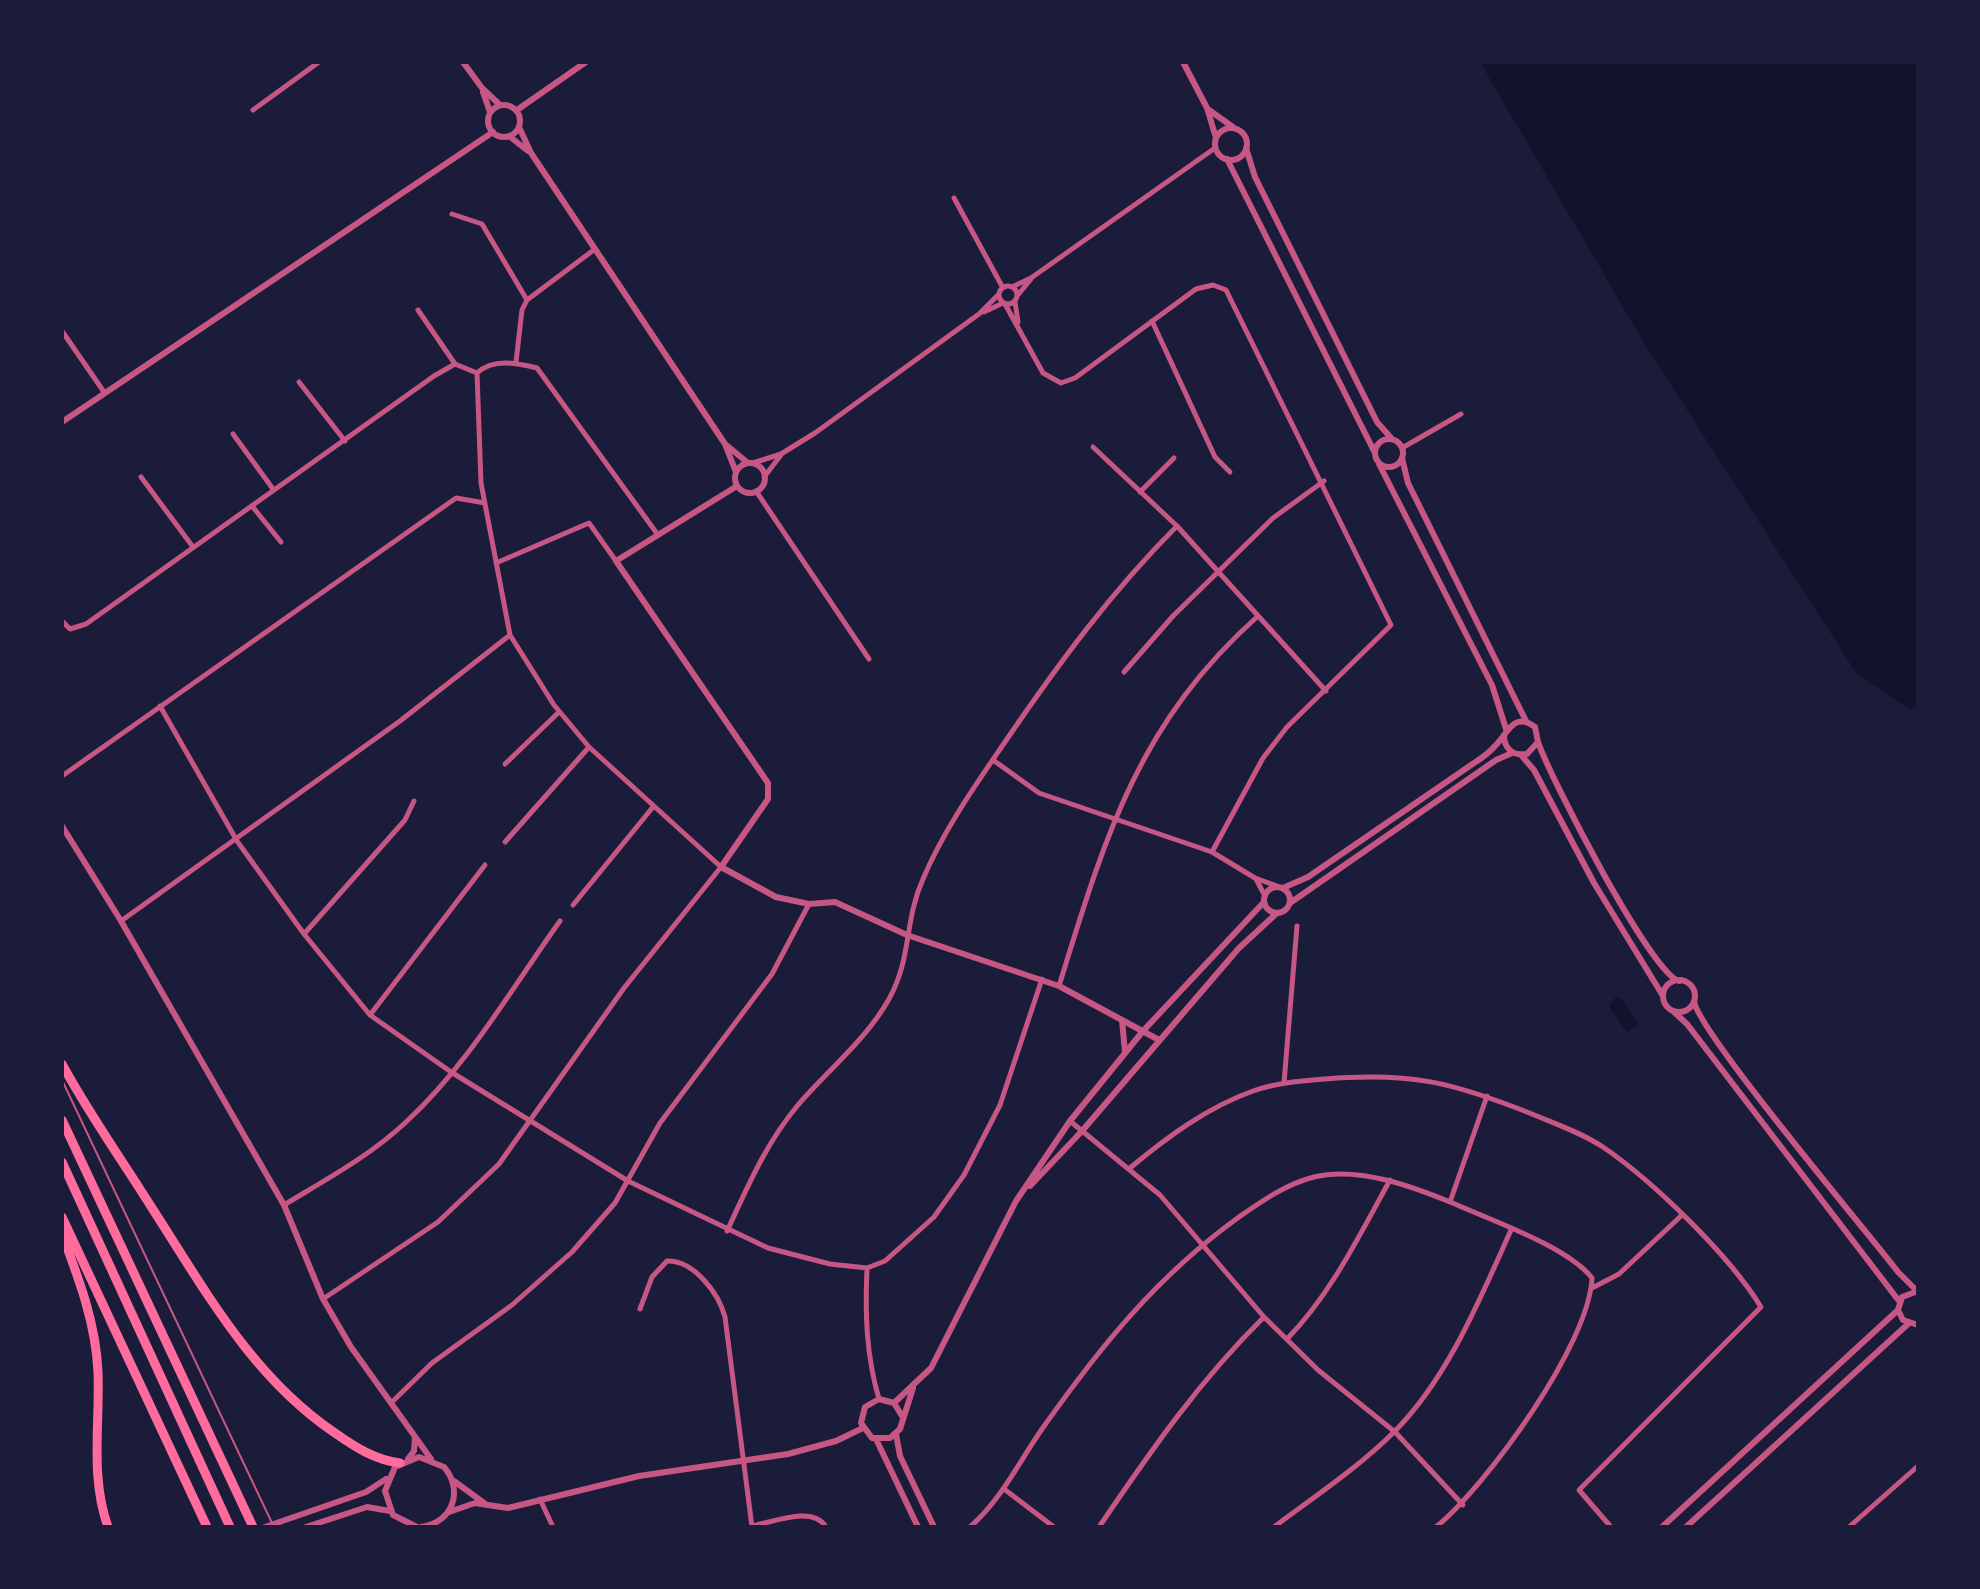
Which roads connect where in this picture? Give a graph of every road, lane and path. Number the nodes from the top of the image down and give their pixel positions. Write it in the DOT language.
graph roads {
  1 [pos="319,62"];
  2 [pos="463,62"];
  3 [pos="586,62"];
  4 [pos="1183,62"];
  5 [pos="482,88"];
  6 [pos="500,105"];
  7 [pos="1207,108"];
  8 [pos="253,110"];
  9 [pos="517,110"];
  10 [pos="490,112"];
  11 [pos="519,127"];
  12 [pos="1235,128"];
  13 [pos="493,132"];
  14 [pos="509,136"];
  15 [pos="1216,138"];
  16 [pos="1215,148"];
  17 [pos="1246,148"];
  18 [pos="531,153"];
  19 [pos="1227,159"];
  20 [pos="954,198"];
  21 [pos="452,214"];
  22 [pos="595,249"];
  23 [pos="1031,278"];
  24 [pos="1012,287"];
  25 [pos="1003,288"];
  26 [pos="999,294"];
  27 [pos="1016,299"];
  28 [pos="527,300"];
  29 [pos="1004,304"];
  30 [pos="418,310"];
  31 [pos="979,314"];
  32 [pos="1152,321"];
  33 [pos="1019,327"];
  34 [pos="62,331"];
  35 [pos="516,362"];
  36 [pos="455,364"];
  37 [pos="477,373"];
  38 [pos="299,382"];
  39 [pos="104,392"];
  40 [pos="1461,414"];
  41 [pos="62,422"];
  42 [pos="233,434"];
  43 [pos="1392,439"];
  44 [pos="345,441"];
  45 [pos="725,444"];
  46 [pos="1093,447"];
  47 [pos="1402,448"];
  48 [pos="1375,453"];
  49 [pos="781,454"];
  50 [pos="1174,458"];
  51 [pos="1402,458"];
  52 [pos="750,463"];
  53 [pos="1379,464"];
  54 [pos="736,472"];
  55 [pos="1230,472"];
  56 [pos="141,477"];
  57 [pos="764,477"];
  58 [pos="1324,481"];
  59 [pos="737,486"];
  60 [pos="273,489"];
  61 [pos="756,491"];
  62 [pos="1140,492"];
  63 [pos="485,503"];
  64 [pos="252,506"];
  65 [pos="1177,526"];
  66 [pos="658,535"];
  67 [pos="281,542"];
  68 [pos="193,547"];
  69 [pos="616,561"];
  70 [pos="496,563"];
  71 [pos="1219,571"];
  72 [pos="1258,616"];
  73 [pos="62,621"];
  74 [pos="510,635"];
  75 [pos="869,659"];
  76 [pos="1124,672"];
  77 [pos="1326,691"];
  78 [pos="160,706"];
  79 [pos="559,712"];
  80 [pos="1526,721"];
  81 [pos="1505,732"];
  82 [pos="1538,742"];
  83 [pos="589,747"];
  84 [pos="1517,754"];
  85 [pos="993,760"];
  86 [pos="505,764"];
  87 [pos="62,776"];
  88 [pos="414,801"];
  89 [pos="653,807"];
  90 [pos="1113,817"];
  91 [pos="62,826"];
  92 [pos="237,841"];
  93 [pos="505,842"];
  94 [pos="1212,852"];
  95 [pos="485,865"];
  96 [pos="721,867"];
  97 [pos="1255,878"];
  98 [pos="1280,887"];
  99 [pos="1264,899"];
  100 [pos="1290,903"];
  101 [pos="809,904"];
  102 [pos="573,905"];
  103 [pos="1277,913"];
  104 [pos="121,921"];
  105 [pos="560,921"];
  106 [pos="1297,926"];
  107 [pos="304,934"];
  108 [pos="907,935"];
  109 [pos="1042,979"];
  110 [pos="1679,981"];
  111 [pos="1059,986"];
  112 [pos="1663,996"];
  113 [pos="1694,1001"];
  114 [pos="1673,1011"];
  115 [pos="370,1015"];
  116 [pos="1122,1020"];
  117 [pos="1143,1031"];
  118 [pos="1159,1040"];
  119 [pos="1125,1052"];
  120 [pos="62,1064"];
  121 [pos="451,1072"];
  122 [pos="62,1080"];
  123 [pos="1284,1083"];
  124 [pos="1487,1096"];
  125 [pos="62,1120"];
  126 [pos="531,1121"];
  127 [pos="1070,1121"];
  128 [pos="1082,1131"];
  129 [pos="62,1162"];
  130 [pos="1130,1168"];
  131 [pos="1390,1180"];
  132 [pos="628,1181"];
  133 [pos="1016,1201"];
  134 [pos="1450,1202"];
  135 [pos="284,1205"];
  136 [pos="1682,1215"];
  137 [pos="62,1217"];
  138 [pos="1511,1230"];
  139 [pos="727,1231"];
  140 [pos="62,1234"];
  141 [pos="1201,1244"];
  142 [pos="867,1268"];
  143 [pos="1592,1288"];
  144 [pos="1917,1291"];
  145 [pos="323,1299"];
  146 [pos="1899,1301"];
  147 [pos="640,1309"];
  148 [pos="1898,1310"];
  149 [pos="1264,1317"];
  150 [pos="1908,1324"];
  151 [pos="1918,1325"];
  152 [pos="1287,1339"];
  153 [pos="915,1384"];
  154 [pos="879,1399"];
  155 [pos="391,1403"];
  156 [pos="894,1403"];
  157 [pos="902,1416"];
  158 [pos="863,1428"];
  159 [pos="413,1429"];
  160 [pos="1395,1432"];
  161 [pos="896,1434"];
  162 [pos="876,1439"];
  163 [pos="431,1459"];
  164 [pos="744,1459"];
  165 [pos="404,1461"];
  166 [pos="1918,1466"];
  167 [pos="388,1477"];
  168 [pos="453,1480"];
  169 [pos="1004,1489"];
  170 [pos="539,1499"];
  171 [pos="487,1504"];
  172 [pos="1463,1505"];
  173 [pos="390,1511"];
  174 [pos="449,1512"];
  175 [pos="443,1518"];
  176 [pos="752,1526"];
  177 [pos="108,1527"];
  178 [pos="207,1527"];
  179 [pos="230,1527"];
  180 [pos="253,1527"];
  181 [pos="265,1527"];
  182 [pos="274,1527"];
  183 [pos="306,1527"];
  184 [pos="419,1527"];
  185 [pos="442,1527"];
  186 [pos="553,1527"];
  187 [pos="826,1527"];
  188 [pos="918,1527"];
  189 [pos="934,1527"];
  190 [pos="970,1527"];
  191 [pos="1054,1527"];
  192 [pos="1099,1527"];
  193 [pos="1274,1527"];
  194 [pos="1436,1527"];
  195 [pos="1611,1527"];
  196 [pos="1662,1527"];
  197 [pos="1686,1527"];
  198 [pos="1849,1527"];
  1 -- 8 [label="street"];
  2 -- 5 [label="street"];
  3 -- 9 [label="street"];
  4 -- 7 [label="street"];
  5 -- 6 [label="street"];
  5 -- 10 [label="street"];
  6 -- 9 [label="street"];
  6 -- 10 [label="street"];
  7 -- 12 [label="street"];
  7 -- 15 [label="street"];
  9 -- 11 [label="street"];
  10 -- 13 [label="street"];
  11 -- 14 [label="street"];
  11 -- 18 [label="street"];
  12 -- 15 [label="street"];
  12 -- 17 [label="street"];
  13 -- 14 [label="street"];
  13 -- 39 [label="street"];
  14 -- 18 [label="street"];
  15 -- 16 [label="street"];
  16 -- 19 [label="street"];
  16 -- 23 [label="street"];
  17 -- 19 [label="street"];
  17 -- 43 [label="street"];
  18 -- 22 [label="street"];
  19 -- 48 [label="street"];
  20 -- 25 [label="street"];
  21 -- 28 [label="street"];
  22 -- 28 [label="street"];
  22 -- 45 [label="street"];
  23 -- 24 [label="street"];
  23 -- 27 [label="street"];
  24 -- 25 [label="street"];
  24 -- 27 [label="street"];
  25 -- 26 [label="street"];
  26 -- 29 [label="street"];
  26 -- 31 [label="street"];
  27 -- 29 [label="street"];
  27 -- 33 [label="street"];
  28 -- 35 [label="street"];
  29 -- 31 [label="street"];
  29 -- 33 [label="street"];
  30 -- 36 [label="street"];
  31 -- 49 [label="street"];
  32 -- 33 [label="street"];
  32 -- 55 [label="street"];
  32 -- 58 [label="street"];
  34 -- 39 [label="street"];
  35 -- 37 [label="street"];
  35 -- 66 [label="street"];
  36 -- 37 [label="street"];
  36 -- 44 [label="street"];
  37 -- 63 [label="street"];
  38 -- 44 [label="street"];
  39 -- 41 [label="street"];
  40 -- 47 [label="street"];
  42 -- 60 [label="street"];
  43 -- 47 [label="street"];
  43 -- 48 [label="street"];
  44 -- 60 [label="street"];
  45 -- 52 [label="street"];
  45 -- 54 [label="street"];
  46 -- 62 [label="street"];
  47 -- 51 [label="street"];
  48 -- 53 [label="street"];
  49 -- 52 [label="street"];
  49 -- 57 [label="street"];
  50 -- 62 [label="street"];
  51 -- 53 [label="street"];
  51 -- 80 [label="street"];
  52 -- 54 [label="street"];
  52 -- 57 [label="street"];
  53 -- 81 [label="street"];
  54 -- 59 [label="street"];
  56 -- 68 [label="street"];
  57 -- 61 [label="street"];
  58 -- 71 [label="street"];
  58 -- 77 [label="street"];
  59 -- 61 [label="street"];
  59 -- 66 [label="street"];
  60 -- 64 [label="street"];
  61 -- 75 [label="street"];
  62 -- 65 [label="street"];
  63 -- 70 [label="street"];
  63 -- 78 [label="street"];
  64 -- 67 [label="street"];
  64 -- 68 [label="street"];
  65 -- 71 [label="street"];
  65 -- 85 [label="street"];
  66 -- 69 [label="street"];
  68 -- 73 [label="street"];
  69 -- 70 [label="street"];
  69 -- 96 [label="street"];
  70 -- 74 [label="street"];
  71 -- 72 [label="street"];
  71 -- 76 [label="street"];
  72 -- 77 [label="street"];
  72 -- 90 [label="street"];
  74 -- 79 [label="street"];
  74 -- 92 [label="street"];
  77 -- 94 [label="street"];
  78 -- 87 [label="street"];
  78 -- 92 [label="street"];
  79 -- 83 [label="street"];
  79 -- 86 [label="street"];
  80 -- 81 [label="street"];
  80 -- 82 [label="street"];
  81 -- 84 [label="street"];
  81 -- 98 [label="street"];
  82 -- 84 [label="street"];
  82 -- 110 [label="street"];
  83 -- 89 [label="street"];
  83 -- 93 [label="street"];
  84 -- 100 [label="street"];
  84 -- 112 [label="street"];
  85 -- 90 [label="street"];
  85 -- 108 [label="street"];
  88 -- 107 [label="street"];
  89 -- 96 [label="street"];
  89 -- 102 [label="street"];
  90 -- 94 [label="street"];
  90 -- 111 [label="street"];
  91 -- 104 [label="street"];
  92 -- 104 [label="street"];
  92 -- 107 [label="street"];
  94 -- 97 [label="street"];
  95 -- 115 [label="street"];
  96 -- 101 [label="street"];
  96 -- 126 [label="street"];
  97 -- 98 [label="street"];
  97 -- 99 [label="street"];
  98 -- 99 [label="street"];
  98 -- 100 [label="street"];
  99 -- 103 [label="street"];
  99 -- 117 [label="street"];
  100 -- 103 [label="street"];
  101 -- 108 [label="street"];
  101 -- 132 [label="street"];
  103 -- 118 [label="street"];
  104 -- 135 [label="street"];
  105 -- 121 [label="street"];
  106 -- 123 [label="street"];
  107 -- 115 [label="street"];
  108 -- 109 [label="street"];
  108 -- 139 [label="street"];
  109 -- 111 [label="street"];
  109 -- 142 [label="street"];
  110 -- 112 [label="street"];
  110 -- 113 [label="street"];
  111 -- 116 [label="street"];
  112 -- 114 [label="street"];
  113 -- 114 [label="street"];
  113 -- 144 [label="street"];
  114 -- 146 [label="street"];
  115 -- 121 [label="street"];
  116 -- 117 [label="street"];
  116 -- 119 [label="street"];
  117 -- 118 [label="street"];
  117 -- 119 [label="street"];
  118 -- 128 [label="street"];
  119 -- 127 [label="street"];
  120 -- 165 [label="highway"];
  121 -- 126 [label="street"];
  121 -- 135 [label="street"];
  122 -- 182 [label="lane"];
  123 -- 124 [label="street"];
  123 -- 130 [label="street"];
  124 -- 134 [label="street"];
  124 -- 136 [label="street"];
  125 -- 180 [label="highway"];
  126 -- 132 [label="street"];
  126 -- 145 [label="street"];
  127 -- 128 [label="street"];
  127 -- 133 [label="street"];
  128 -- 130 [label="street"];
  128 -- 133 [label="street"];
  129 -- 179 [label="highway"];
  130 -- 141 [label="street"];
  131 -- 134 [label="street"];
  131 -- 141 [label="street"];
  131 -- 152 [label="street"];
  132 -- 139 [label="street"];
  132 -- 155 [label="street"];
  133 -- 153 [label="street"];
  134 -- 138 [label="street"];
  135 -- 145 [label="street"];
  136 -- 143 [label="street"];
  136 -- 195 [label="street"];
  137 -- 178 [label="highway"];
  138 -- 143 [label="street"];
  138 -- 160 [label="street"];
  139 -- 142 [label="street"];
  140 -- 177 [label="highway"];
  141 -- 149 [label="street"];
  141 -- 169 [label="street"];
  142 -- 154 [label="street"];
  143 -- 172 [label="street"];
  144 -- 146 [label="street"];
  145 -- 155 [label="street"];
  146 -- 148 [label="street"];
  147 -- 164 [label="street"];
  148 -- 150 [label="street"];
  148 -- 196 [label="street"];
  149 -- 152 [label="street"];
  149 -- 192 [label="street"];
  150 -- 151 [label="street"];
  150 -- 197 [label="street"];
  152 -- 160 [label="street"];
  153 -- 156 [label="street"];
  153 -- 157 [label="street"];
  154 -- 156 [label="street"];
  154 -- 158 [label="street"];
  155 -- 159 [label="street"];
  156 -- 157 [label="street"];
  157 -- 161 [label="street"];
  158 -- 162 [label="street"];
  158 -- 164 [label="street"];
  159 -- 163 [label="street"];
  159 -- 165 [label="street"];
  160 -- 172 [label="street"];
  160 -- 193 [label="street"];
  161 -- 162 [label="street"];
  161 -- 189 [label="street"];
  162 -- 188 [label="street"];
  163 -- 165 [label="street"];
  163 -- 168 [label="street"];
  164 -- 170 [label="street"];
  164 -- 176 [label="street"];
  165 -- 167 [label="street"];
  166 -- 198 [label="street"];
  167 -- 173 [label="street"];
  167 -- 181 [label="street"];
  168 -- 171 [label="street"];
  168 -- 174 [label="street"];
  169 -- 190 [label="street"];
  169 -- 191 [label="street"];
  170 -- 171 [label="street"];
  170 -- 186 [label="street"];
  171 -- 174 [label="street"];
  172 -- 194 [label="street"];
  173 -- 183 [label="street"];
  173 -- 184 [label="street"];
  174 -- 175 [label="street"];
  175 -- 184 [label="street"];
  175 -- 185 [label="street"];
  176 -- 187 [label="street"];
}
